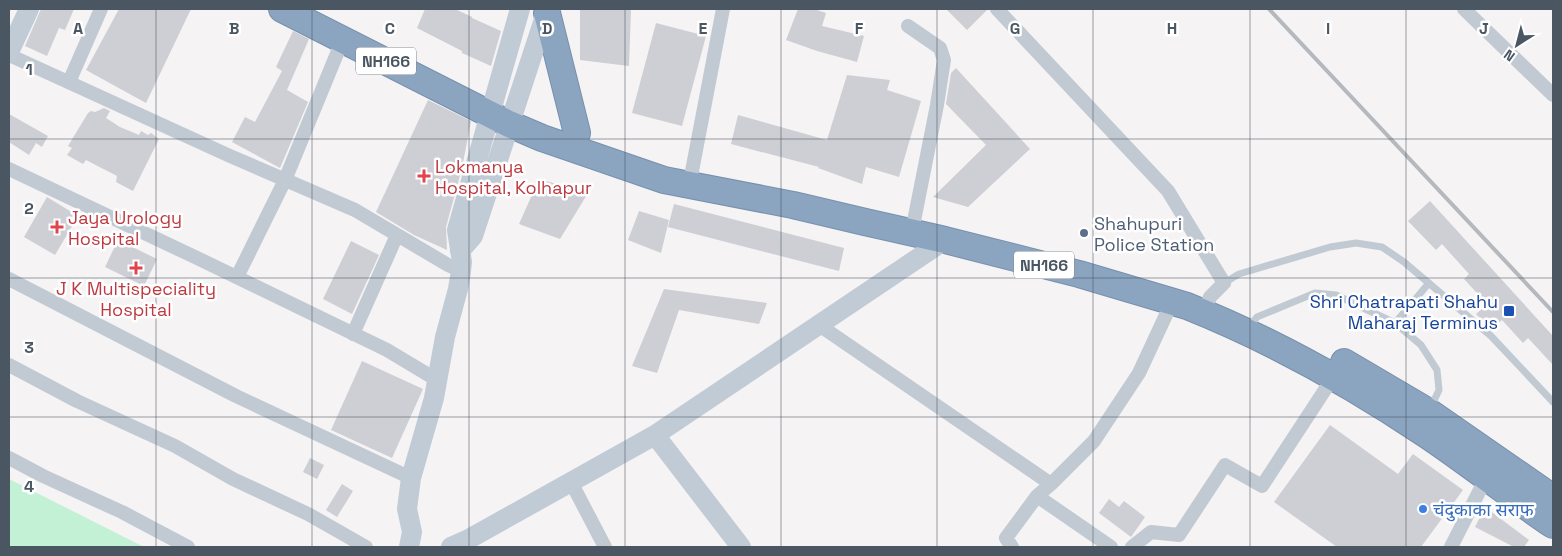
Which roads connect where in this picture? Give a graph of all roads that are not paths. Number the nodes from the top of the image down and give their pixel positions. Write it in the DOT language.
graph roads {
  1 [pos="30,9"];
  2 [pos="101,9"];
  3 [pos="282,9"];
  4 [pos="312,9"];
  5 [pos="520,9"];
  6 [pos="723,9"];
  7 [pos="997,9"];
  8 [pos="1464,9"];
  9 [pos="547,11"];
  10 [pos="908,26"];
  11 [pos="343,39"];
  12 [pos="9,54"];
  13 [pos="68,82"];
  14 [pos="1553,95"];
  15 [pos="502,110"];
  16 [pos="577,133"];
  17 [pos="9,170"];
  18 [pos="692,171"];
  19 [pos="285,180"];
  20 [pos="914,221"];
  21 [pos="397,235"];
  22 [pos="946,240"];
  23 [pos="460,261"];
  24 [pos="237,277"];
  25 [pos="9,279"];
  26 [pos="1429,283"];
  27 [pos="1213,298"];
  28 [pos="1172,302"];
  29 [pos="1394,323"];
  30 [pos="1251,324"];
  31 [pos="819,325"];
  32 [pos="354,334"];
  33 [pos="9,365"];
  34 [pos="1334,376"];
  35 [pos="437,380"];
  36 [pos="1553,402"];
  37 [pos="1428,412"];
  38 [pos="655,435"];
  39 [pos="9,458"];
  40 [pos="411,478"];
  41 [pos="1486,478"];
  42 [pos="571,482"];
  43 [pos="1051,484"];
  44 [pos="1037,496"];
  45 [pos="1553,498"];
  46 [pos="1553,525"];
  47 [pos="464,545"];
  48 [pos="188,547"];
  49 [pos="366,547"];
  50 [pos="409,547"];
  51 [pos="605,547"];
  52 [pos="741,547"];
  53 [pos="1012,547"];
  54 [pos="1111,547"];
  55 [pos="1132,547"];
  56 [pos="1451,547"];
  1 -- 12 [label="street"];
  2 -- 13 [label="street"];
  3 -- 11 [label="highway, NH166"];
  4 -- 15 [label="highway, NH166"];
  5 -- 15 [label="street"];
  6 -- 18 [label="street"];
  7 -- 27 [label="street"];
  8 -- 14 [label="street"];
  9 -- 15 [label="street"];
  9 -- 16 [label="highway"];
  10 -- 20 [label="street"];
  11 -- 15 [label="highway, NH166"];
  11 -- 19 [label="street"];
  12 -- 13 [label="street"];
  13 -- 19 [label="street"];
  15 -- 16 [label="highway, NH166"];
  15 -- 22 [label="highway, NH166"];
  15 -- 23 [label="street"];
  16 -- 18 [label="highway, NH166"];
  17 -- 24 [label="street"];
  18 -- 20 [label="highway, NH166"];
  19 -- 21 [label="street"];
  19 -- 24 [label="street"];
  20 -- 27 [label="highway, NH166"];
  21 -- 23 [label="street"];
  21 -- 32 [label="street"];
  22 -- 28 [label="highway, NH166"];
  22 -- 31 [label="street"];
  23 -- 35 [label="street"];
  24 -- 32 [label="street"];
  25 -- 40 [label="street"];
  26 -- 27 [label="lane"];
  26 -- 29 [label="lane"];
  26 -- 36 [label="lane"];
  27 -- 28 [label="highway, NH166"];
  27 -- 30 [label="highway, NH166"];
  28 -- 43 [label="street"];
  29 -- 30 [label="lane"];
  29 -- 37 [label="lane"];
  30 -- 34 [label="highway, NH166"];
  30 -- 37 [label="highway, NH166"];
  31 -- 38 [label="street"];
  31 -- 43 [label="street"];
  32 -- 35 [label="street"];
  33 -- 49 [label="street"];
  34 -- 41 [label="highway, NH166"];
  34 -- 55 [label="street"];
  35 -- 40 [label="street"];
  37 -- 45 [label="highway, NH166"];
  38 -- 42 [label="street"];
  38 -- 52 [label="street"];
  39 -- 48 [label="street"];
  40 -- 50 [label="street"];
  41 -- 46 [label="highway, NH166"];
  41 -- 56 [label="street"];
  42 -- 47 [label="street"];
  42 -- 51 [label="street"];
  43 -- 44 [label="street"];
  44 -- 53 [label="street"];
  44 -- 54 [label="street"];
}
